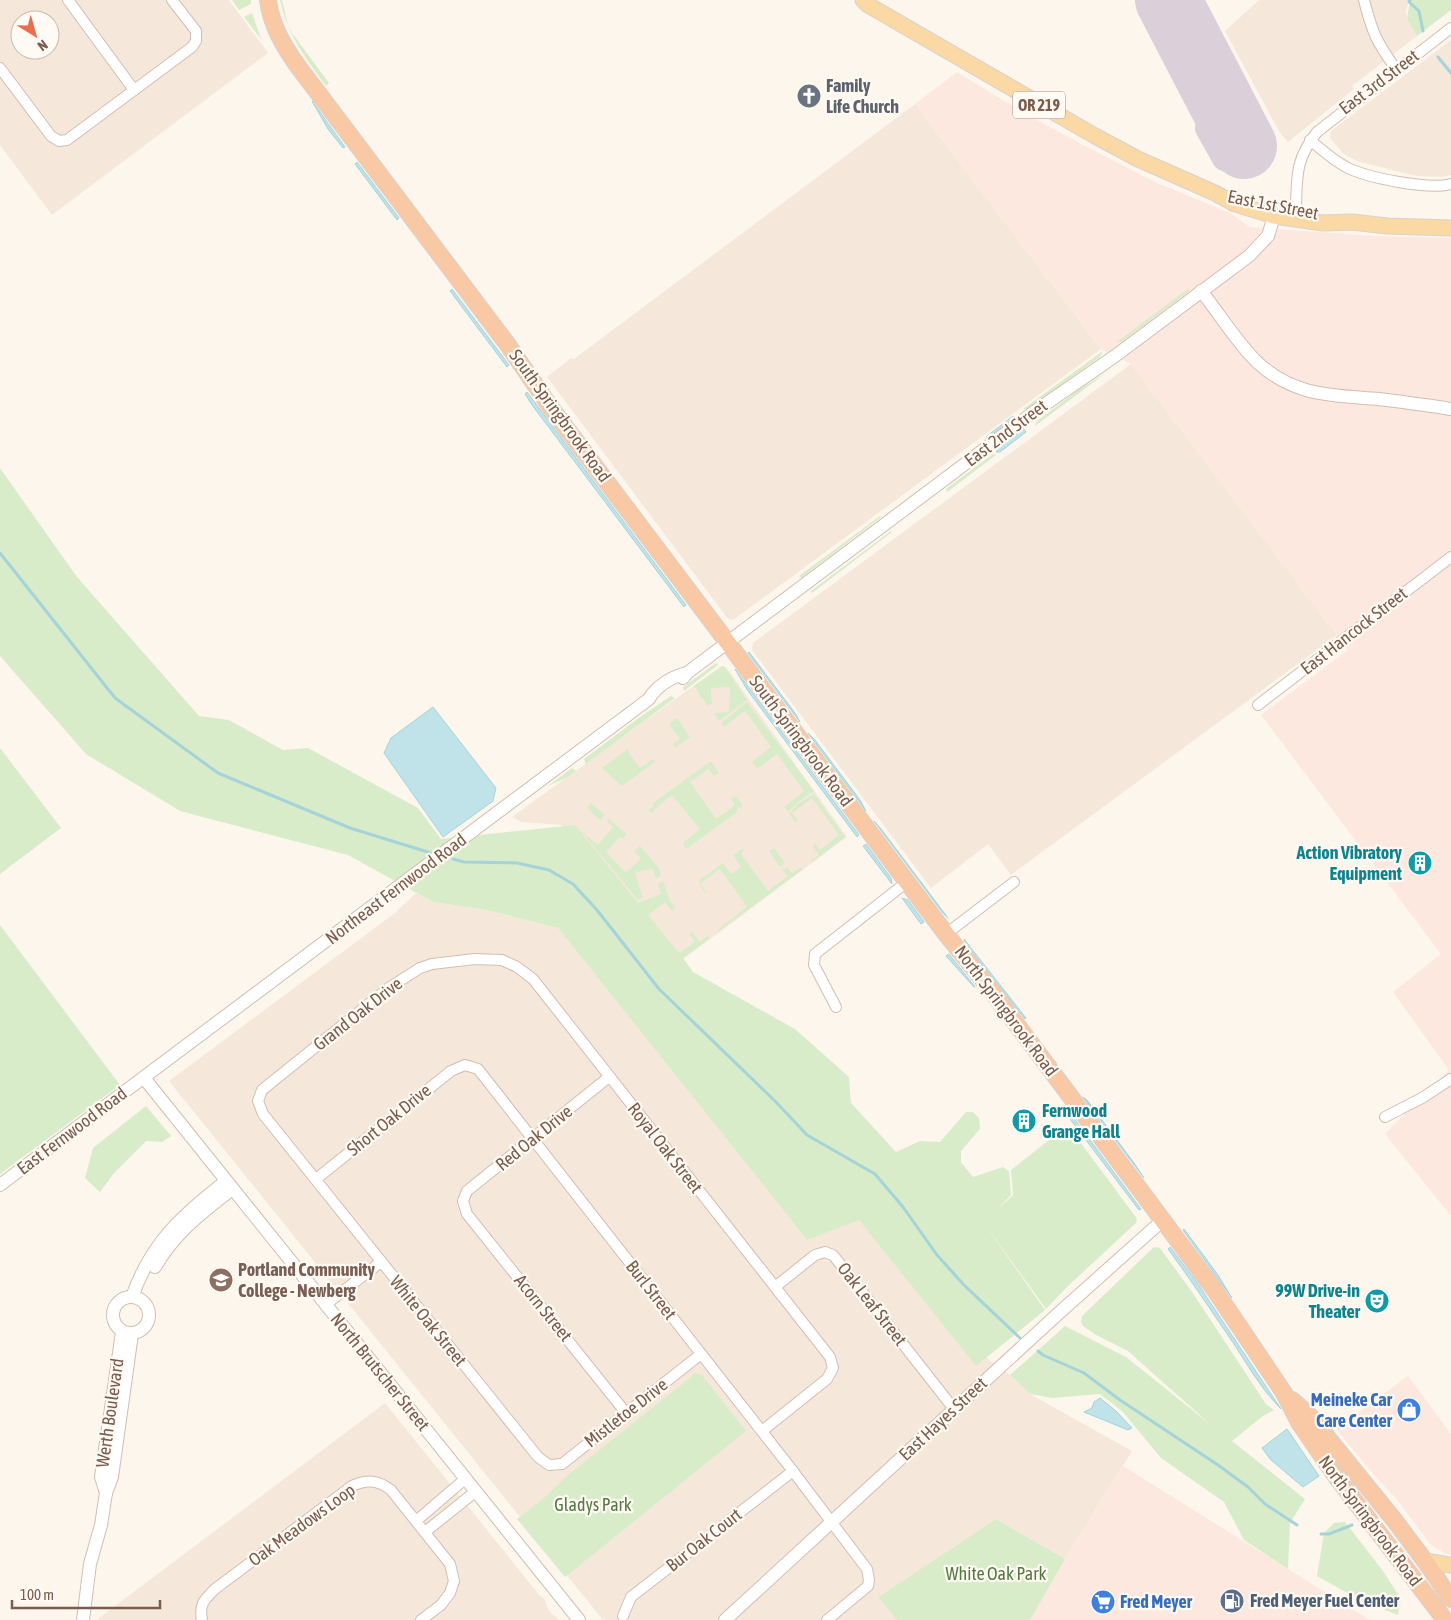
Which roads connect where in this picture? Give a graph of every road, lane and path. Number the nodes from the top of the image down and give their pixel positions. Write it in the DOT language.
graph roads {
  1 [pos="68,0"];
  2 [pos="172,0"];
  3 [pos="268,0"];
  4 [pos="1364,0"];
  5 [pos="862,2"];
  6 [pos="1451,28"];
  7 [pos="0,68"];
  8 [pos="1396,70"];
  9 [pos="134,90"];
  10 [pos="1310,140"];
  11 [pos="1451,184"];
  12 [pos="1215,193"];
  13 [pos="1296,209"];
  14 [pos="1274,216"];
  15 [pos="1352,222"];
  16 [pos="1451,228"];
  17 [pos="1201,291"];
  18 [pos="1451,409"];
  19 [pos="1451,557"];
  20 [pos="728,643"];
  21 [pos="1258,706"];
  22 [pos="865,826"];
  23 [pos="907,882"];
  24 [pos="1014,882"];
  25 [pos="946,934"];
  26 [pos="475,959"];
  27 [pos="836,1007"];
  28 [pos="465,1065"];
  29 [pos="609,1077"];
  30 [pos="144,1078"];
  31 [pos="1451,1079"];
  32 [pos="258,1101"];
  33 [pos="1385,1117"];
  34 [pos="532,1139"];
  35 [pos="316,1179"];
  36 [pos="0,1185"];
  37 [pos="229,1185"];
  38 [pos="463,1201"];
  39 [pos="1163,1220"];
  40 [pos="381,1262"];
  41 [pos="775,1287"];
  42 [pos="136,1298"];
  43 [pos="325,1305"];
  44 [pos="127,1333"];
  45 [pos="701,1354"];
  46 [pos="1284,1393"];
  47 [pos="954,1409"];
  48 [pos="626,1413"];
  49 [pos="1300,1424"];
  50 [pos="762,1432"];
  51 [pos="1332,1446"];
  52 [pos="549,1465"];
  53 [pos="793,1471"];
  54 [pos="465,1479"];
  55 [pos="475,1492"];
  56 [pos="416,1521"];
  57 [pos="832,1521"];
  58 [pos="424,1532"];
  59 [pos="1425,1561"];
  60 [pos="1451,1565"];
  61 [pos="1451,1599"];
  62 [pos="623,1616"];
  63 [pos="83,1620"];
  64 [pos="202,1620"];
  65 [pos="421,1620"];
  66 [pos="579,1620"];
  67 [pos="724,1620"];
  68 [pos="827,1620"];
  69 [pos="1445,1620"];
  1 -- 9 [label="street"];
  2 -- 9 [label="street"];
  3 -- 20 [label="highway, South Springbrook Road"];
  4 -- 8 [label="street"];
  5 -- 12 [label="main road, OR 219"];
  6 -- 8 [label="street, East 3rd Street"];
  7 -- 9 [label="street"];
  8 -- 10 [label="street, East 3rd Street"];
  10 -- 11 [label="street"];
  10 -- 13 [label="street"];
  12 -- 13 [label="main road, East 1st Street / OR 219"];
  12 -- 14 [label="main road, East 1st Street / OR 219"];
  13 -- 15 [label="main road, East 1st Street / OR 219"];
  14 -- 15 [label="main road, East 1st Street / OR 219"];
  14 -- 17 [label="street, East 2nd Street"];
  15 -- 16 [label="main road, East 1st Street / OR 219"];
  17 -- 18 [label="street"];
  17 -- 20 [label="street, East 2nd Street"];
  19 -- 21 [label="street, East Hancock Street"];
  20 -- 22 [label="highway, South Springbrook Road"];
  20 -- 30 [label="street, Northeast Fernwood Road"];
  22 -- 23 [label="highway, North Springbrook Road"];
  23 -- 25 [label="highway, North Springbrook Road"];
  23 -- 27 [label="street"];
  24 -- 25 [label="street"];
  25 -- 39 [label="highway, North Springbrook Road"];
  26 -- 29 [label="street, Royal Oak Street"];
  26 -- 32 [label="street, Grand Oak Drive"];
  28 -- 34 [label="street, Burl Street"];
  28 -- 35 [label="street, Short Oak Drive"];
  29 -- 34 [label="street, Red Oak Drive"];
  29 -- 41 [label="street, Royal Oak Street"];
  30 -- 36 [label="street, East Fernwood Road"];
  30 -- 37 [label="street, North Brutscher Street"];
  31 -- 33 [label="street"];
  32 -- 35 [label="street, White Oak Street"];
  34 -- 38 [label="street, Red Oak Drive"];
  34 -- 45 [label="street, Burl Street"];
  35 -- 40 [label="street, White Oak Street"];
  37 -- 42 [label="street, Werth Boulevard"];
  37 -- 43 [label="street, North Brutscher Street"];
  38 -- 48 [label="street, Acorn Street"];
  39 -- 46 [label="highway, North Springbrook Road"];
  39 -- 47 [label="street, East Hayes Street"];
  40 -- 43 [label="street"];
  40 -- 52 [label="street, White Oak Street"];
  41 -- 47 [label="street, Oak Leaf Street"];
  41 -- 50 [label="street, Royal Oak Street"];
  42 -- 44 [label="street"];
  42 -- 44 [label="street, Werth Boulevard"];
  43 -- 54 [label="street, North Brutscher Street"];
  44 -- 63 [label="street, Werth Boulevard"];
  45 -- 48 [label="street, Mistletoe Drive"];
  45 -- 50 [label="street, Burl Street"];
  46 -- 49 [label="highway, North Springbrook Road"];
  46 -- 51 [label="highway, North Springbrook Road"];
  47 -- 57 [label="street, East Hayes Street"];
  48 -- 52 [label="street, Mistletoe Drive"];
  49 -- 51 [label="highway"];
  49 -- 69 [label="highway, North Springbrook Road"];
  50 -- 53 [label="street, Burl Street"];
  51 -- 59 [label="highway, North Springbrook Road"];
  53 -- 57 [label="street, Burl Street"];
  53 -- 62 [label="street, Bur Oak Court"];
  54 -- 55 [label="street, North Brutscher Street"];
  54 -- 56 [label="street"];
  55 -- 58 [label="street"];
  55 -- 66 [label="street, North Brutscher Street"];
  56 -- 58 [label="street, Oak Meadows Loop"];
  56 -- 64 [label="street, Oak Meadows Loop"];
  57 -- 67 [label="street, East Hayes Street"];
  57 -- 68 [label="street, Burl Street"];
  58 -- 65 [label="street, Oak Meadows Loop"];
  59 -- 60 [label="main road"];
  59 -- 61 [label="highway, North Springbrook Road"];
}
